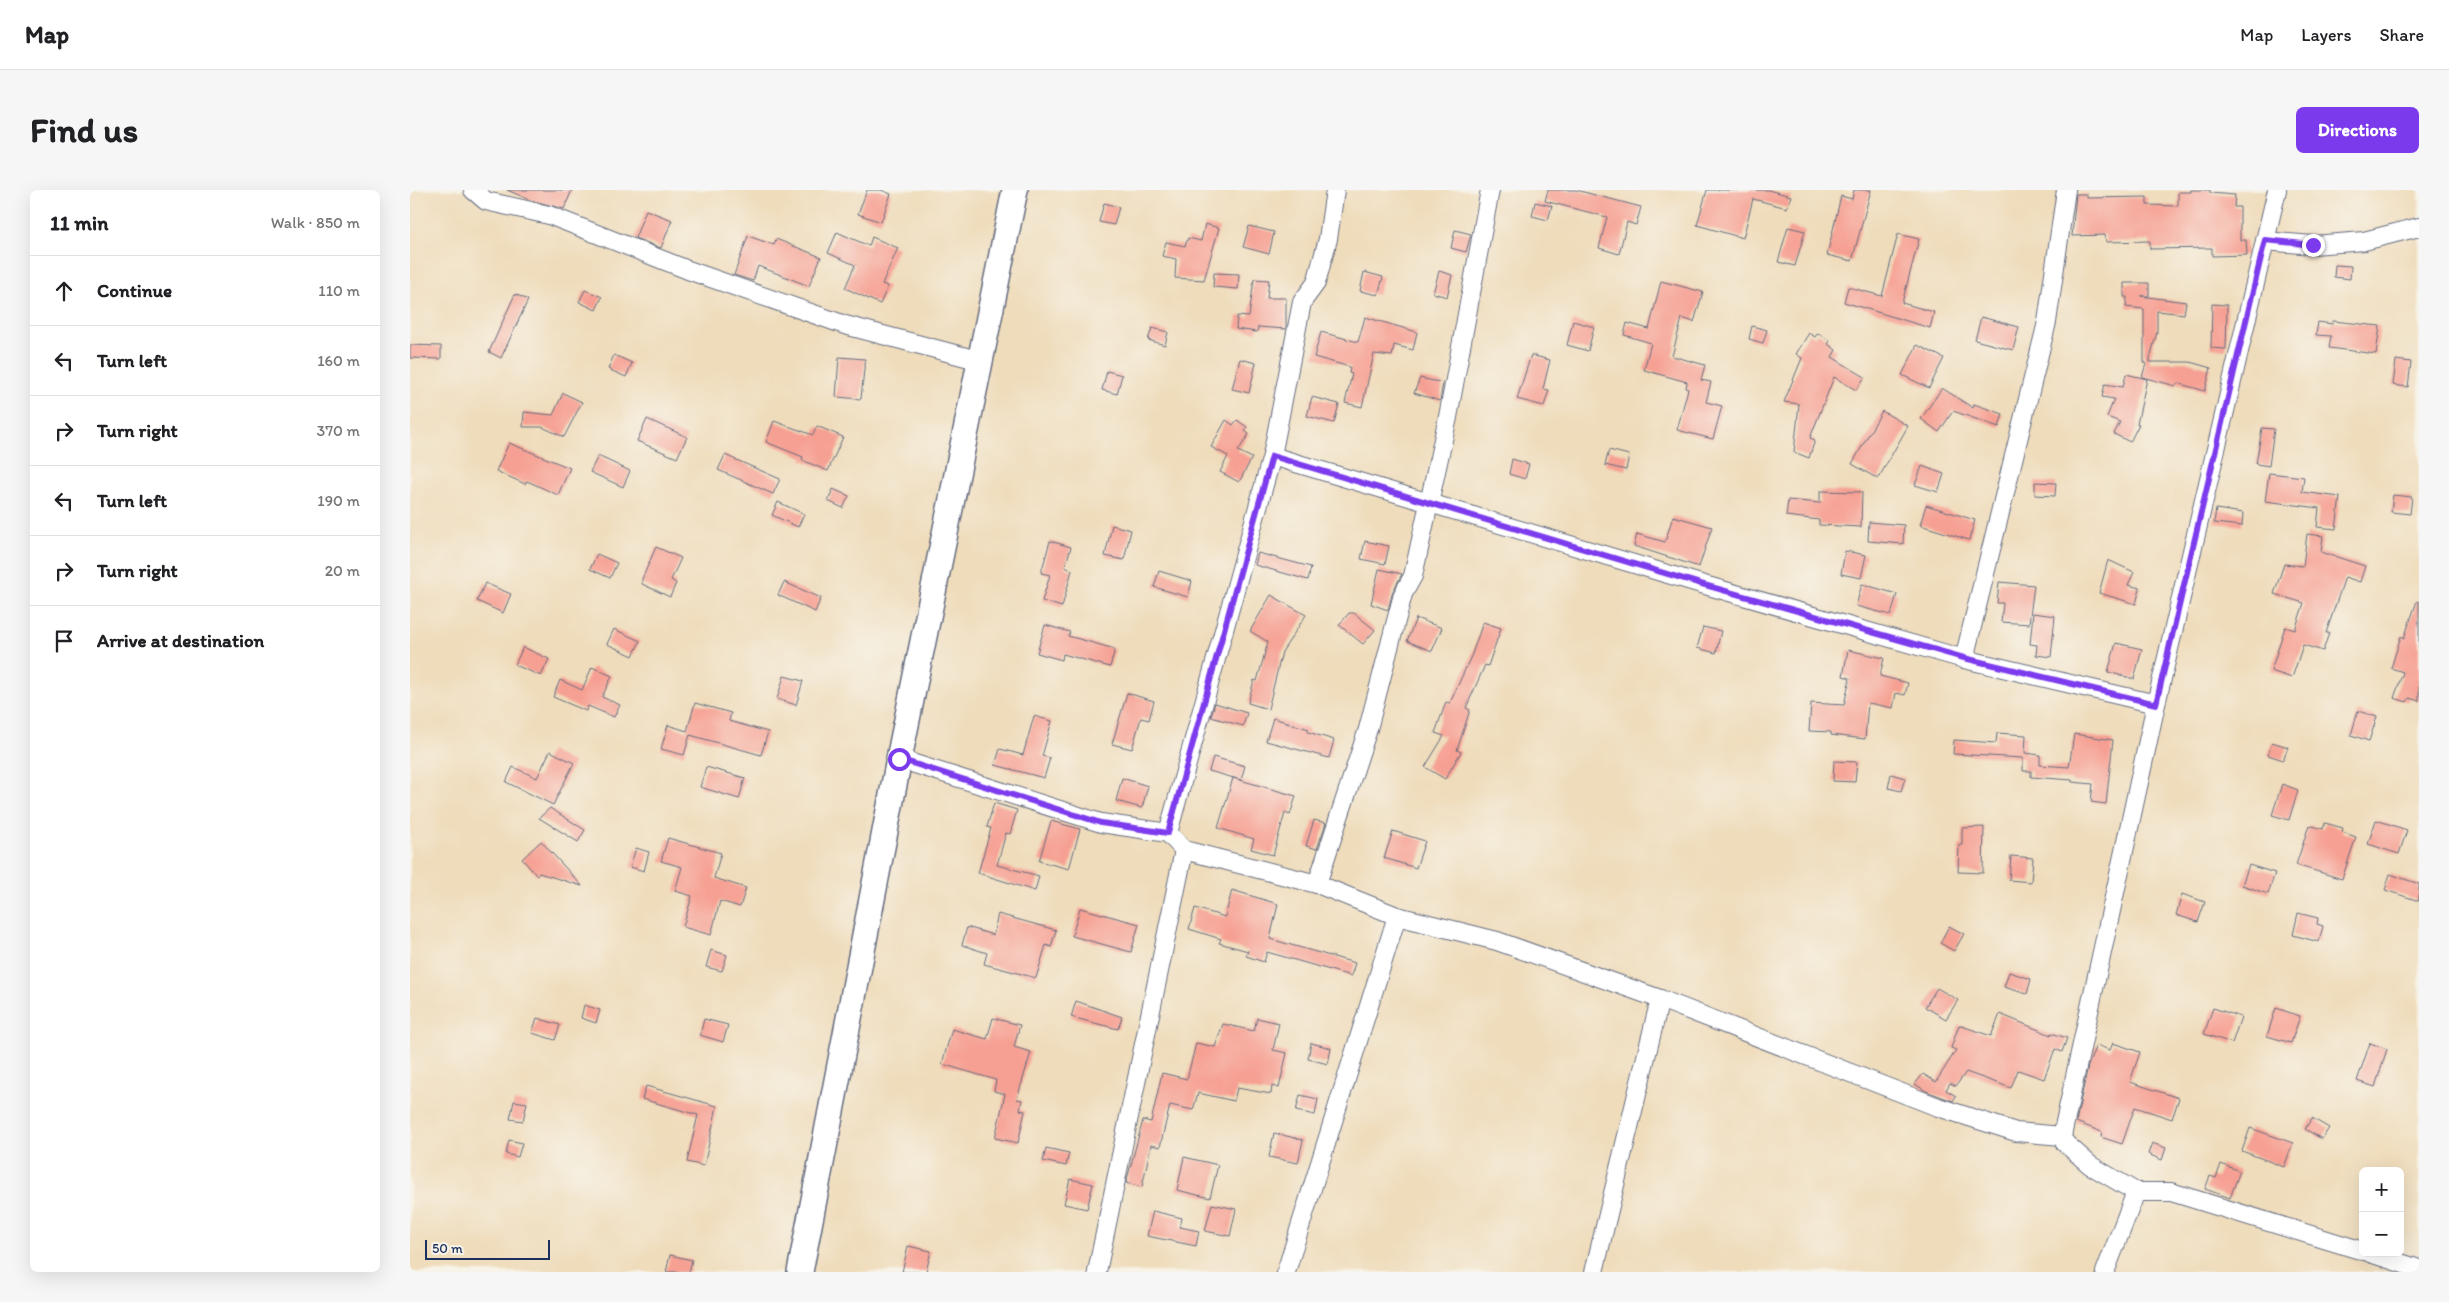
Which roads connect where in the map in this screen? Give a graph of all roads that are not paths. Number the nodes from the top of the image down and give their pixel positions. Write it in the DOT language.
graph roads {
  1 [pos="473,190"];
  2 [pos="1015,190"];
  3 [pos="1335,190"];
  4 [pos="1490,190"];
  5 [pos="2066,190"];
  6 [pos="2277,190"];
  7 [pos="2419,227"];
  8 [pos="2265,240"];
  9 [pos="981,362"];
  10 [pos="1272,456"];
  11 [pos="1428,502"];
  12 [pos="1964,658"];
  13 [pos="2156,704"];
  14 [pos="899,759"];
  15 [pos="1168,833"];
  16 [pos="1184,850"];
  17 [pos="1317,884"];
  18 [pos="1396,916"];
  19 [pos="1660,999"];
  20 [pos="2062,1136"];
  21 [pos="2136,1192"];
  22 [pos="2359,1250"];
  23 [pos="2382,1257"];
  24 [pos="2419,1269"];
  25 [pos="800,1272"];
  26 [pos="1097,1272"];
  27 [pos="1286,1272"];
  28 [pos="1594,1272"];
  29 [pos="2105,1272"];
  1 -- 9 [label="street"];
  2 -- 9 [label="highway"];
  3 -- 10 [label="street"];
  4 -- 11 [label="street"];
  5 -- 12 [label="street"];
  6 -- 8 [label="street"];
  7 -- 8 [label="street"];
  8 -- 13 [label="street"];
  9 -- 14 [label="highway"];
  10 -- 11 [label="street"];
  10 -- 15 [label="street"];
  11 -- 12 [label="street"];
  11 -- 17 [label="street"];
  12 -- 13 [label="street"];
  13 -- 20 [label="street"];
  14 -- 15 [label="street"];
  14 -- 25 [label="highway"];
  15 -- 16 [label="street"];
  16 -- 17 [label="street"];
  16 -- 26 [label="street"];
  17 -- 18 [label="street"];
  18 -- 19 [label="street"];
  18 -- 27 [label="street"];
  19 -- 20 [label="street"];
  19 -- 28 [label="street"];
  20 -- 21 [label="street"];
  21 -- 22 [label="street"];
  21 -- 29 [label="street"];
  23 -- 24 [label="street"];
}
